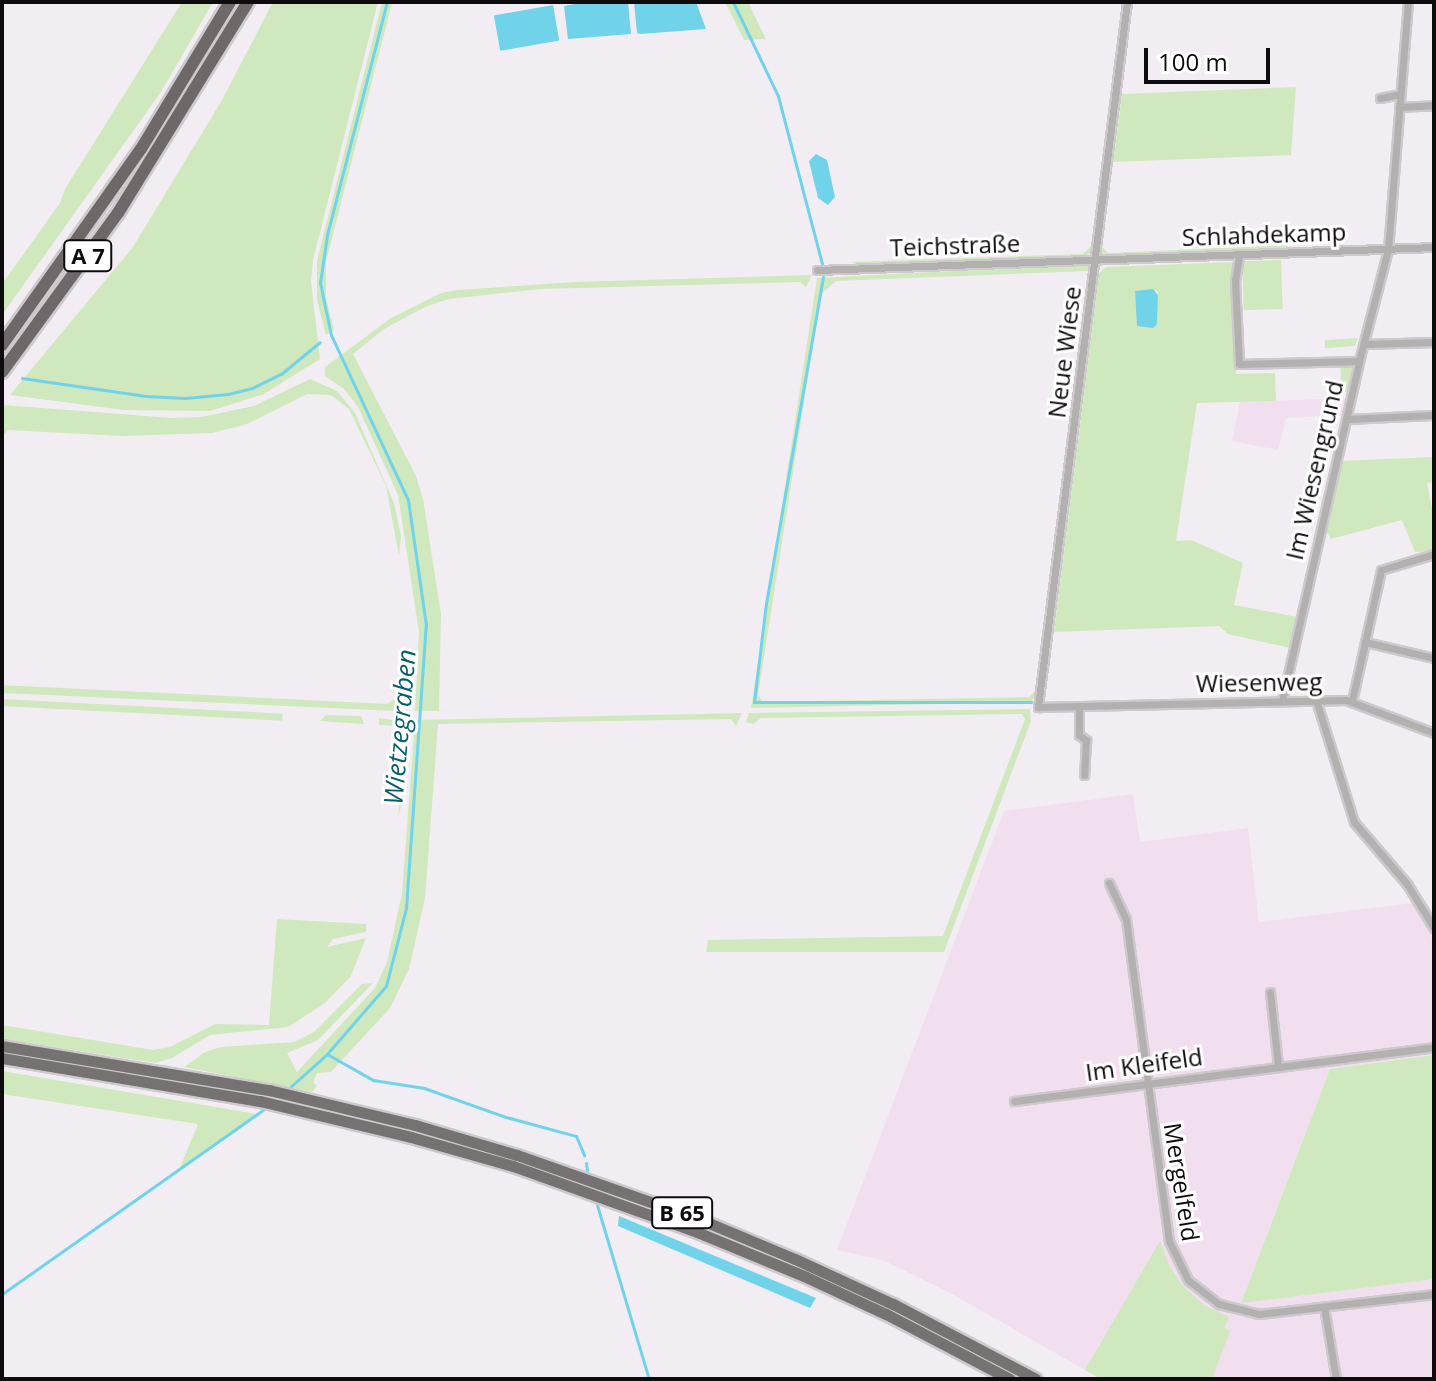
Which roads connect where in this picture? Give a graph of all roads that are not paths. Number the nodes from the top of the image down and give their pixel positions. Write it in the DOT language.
graph roads {
  1 [pos="230,2"];
  2 [pos="248,2"];
  3 [pos="1127,2"];
  4 [pos="1408,2"];
  5 [pos="1400,94"];
  6 [pos="1380,98"];
  7 [pos="1434,105"];
  8 [pos="1399,107"];
  9 [pos="1434,247"];
  10 [pos="1388,250"];
  11 [pos="1239,256"];
  12 [pos="1095,260"];
  13 [pos="817,270"];
  14 [pos="1434,342"];
  15 [pos="1364,344"];
  16 [pos="2,345"];
  17 [pos="1359,361"];
  18 [pos="2,372"];
  19 [pos="1434,415"];
  20 [pos="1346,419"];
  21 [pos="1434,554"];
  22 [pos="1365,642"];
  23 [pos="1434,658"];
  24 [pos="1316,700"];
  25 [pos="1282,701"];
  26 [pos="1352,701"];
  27 [pos="1079,706"];
  28 [pos="1038,707"];
  29 [pos="1434,733"];
  30 [pos="1084,775"];
  31 [pos="1109,883"];
  32 [pos="1434,928"];
  33 [pos="1270,992"];
  34 [pos="2,1046"];
  35 [pos="1434,1047"];
  36 [pos="2,1058"];
  37 [pos="1278,1066"];
  38 [pos="1146,1084"];
  39 [pos="1014,1101"];
  40 [pos="1434,1294"];
  41 [pos="1324,1307"];
  42 [pos="976,1361"];
  43 [pos="995,1379"];
  44 [pos="1010,1379"];
  45 [pos="1036,1379"];
  46 [pos="1336,1379"];
  1 -- 16 [label="highway, A 7"];
  2 -- 18 [label="highway, A 7"];
  3 -- 12 [label="street, Neue Wiese"];
  4 -- 5 [label="street, Im Wiesengrund"];
  5 -- 6 [label="street"];
  5 -- 8 [label="street, Im Wiesengrund"];
  7 -- 8 [label="street"];
  8 -- 10 [label="street, Im Wiesengrund"];
  9 -- 10 [label="street, Schlahdekamp"];
  10 -- 11 [label="street, Schlahdekamp"];
  10 -- 15 [label="street, Im Wiesengrund"];
  11 -- 12 [label="street, Schlahdekamp"];
  11 -- 17 [label="street"];
  12 -- 13 [label="street, Teichstraße"];
  12 -- 28 [label="street, Neue Wiese"];
  14 -- 15 [label="street"];
  15 -- 17 [label="street, Im Wiesengrund"];
  17 -- 20 [label="street, Im Wiesengrund"];
  19 -- 20 [label="street"];
  20 -- 25 [label="street, Im Wiesengrund"];
  21 -- 22 [label="street"];
  22 -- 23 [label="street"];
  22 -- 26 [label="street"];
  24 -- 25 [label="street, Wiesenweg"];
  24 -- 26 [label="street, Wiesenweg"];
  24 -- 32 [label="street"];
  25 -- 27 [label="street, Wiesenweg"];
  26 -- 29 [label="street, Wiesenweg"];
  27 -- 28 [label="street, Wiesenweg"];
  27 -- 30 [label="street"];
  31 -- 38 [label="street, Mergelfeld"];
  33 -- 37 [label="street"];
  34 -- 45 [label="highway, B 65"];
  35 -- 37 [label="street, Im Kleifeld"];
  36 -- 42 [label="highway, B 65"];
  37 -- 38 [label="street, Im Kleifeld"];
  38 -- 39 [label="street, Im Kleifeld"];
  38 -- 41 [label="street, Mergelfeld"];
  40 -- 41 [label="street, Mergelfeld"];
  41 -- 46 [label="street"];
  42 -- 43 [label="highway"];
  42 -- 44 [label="highway, B 65"];
}
